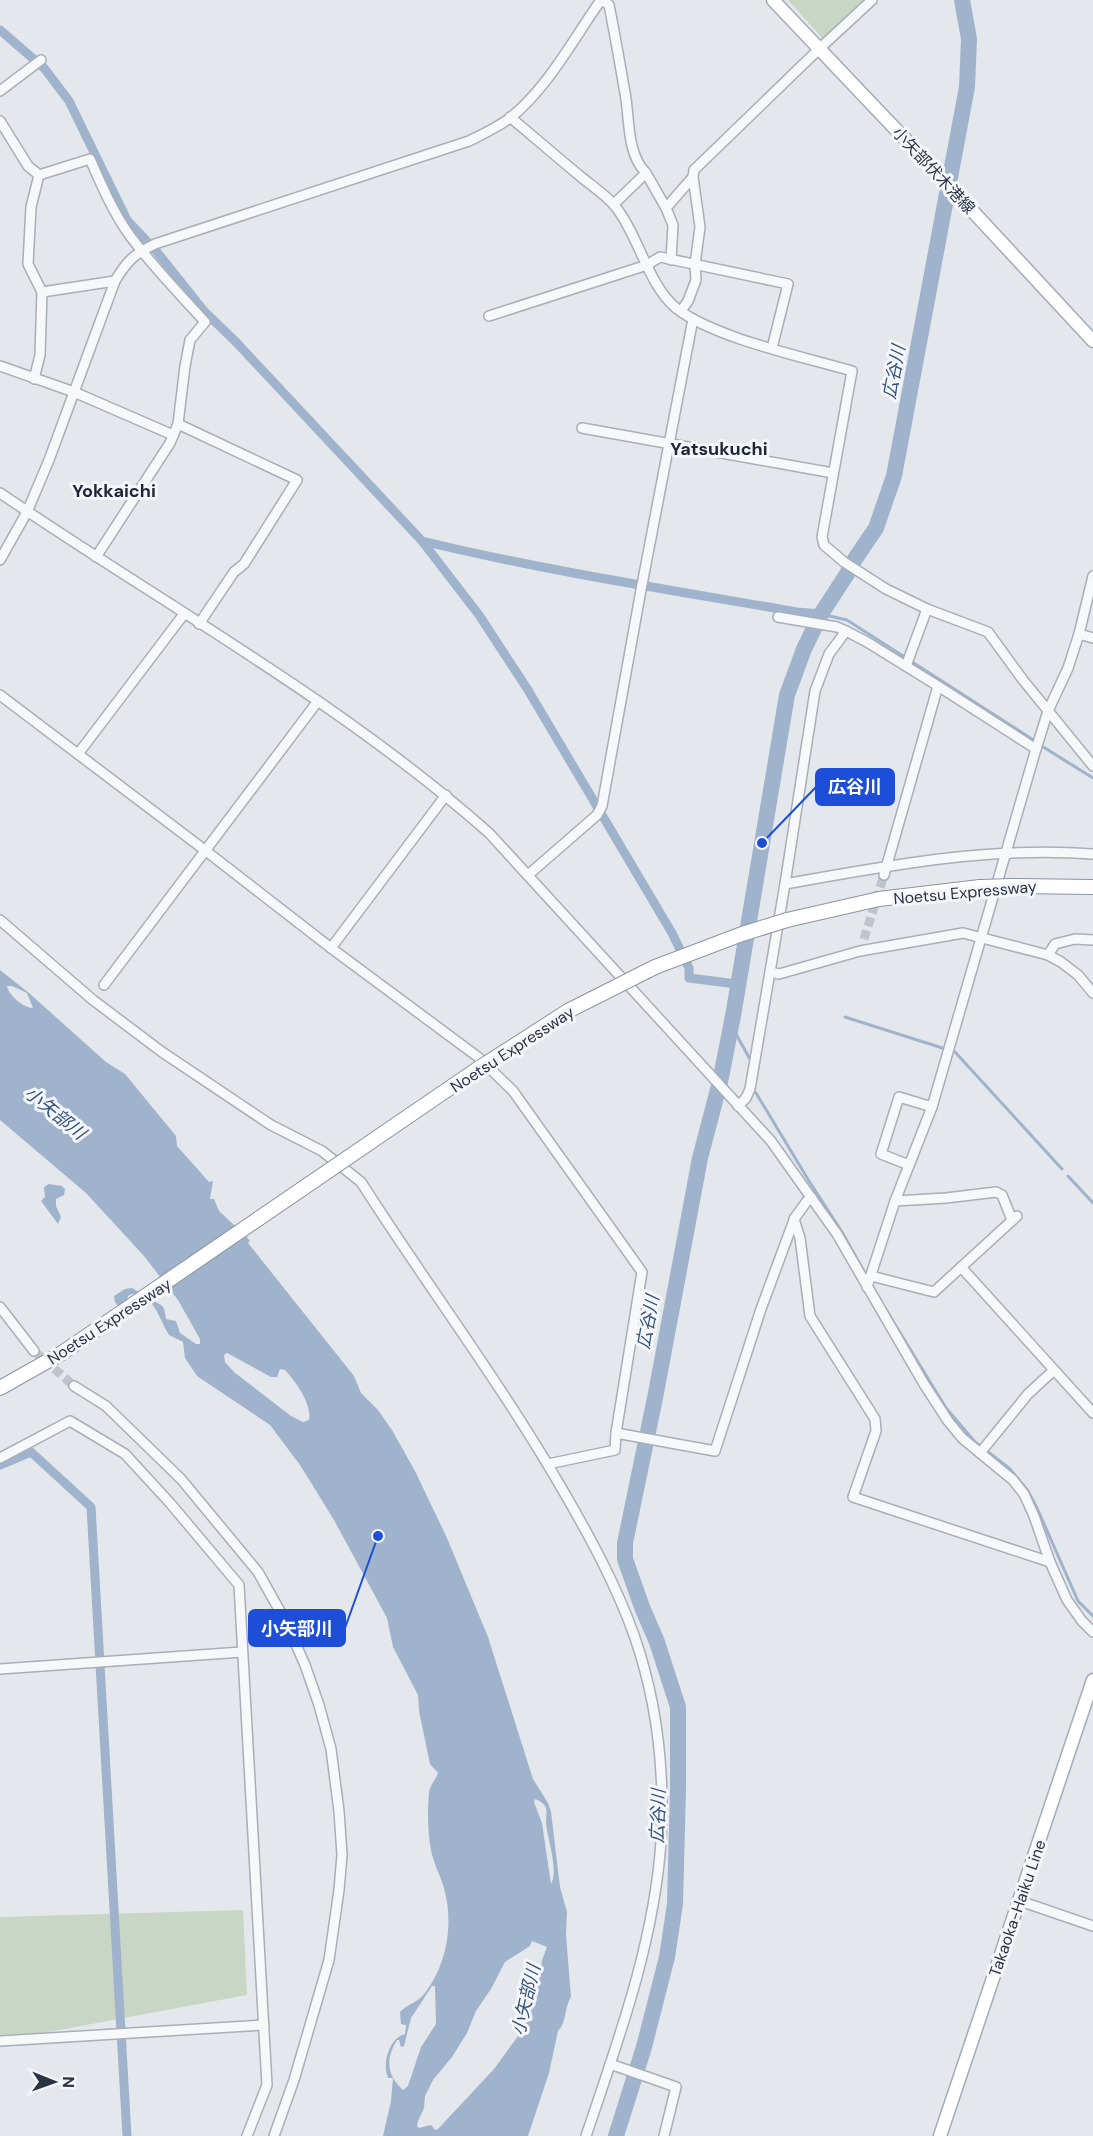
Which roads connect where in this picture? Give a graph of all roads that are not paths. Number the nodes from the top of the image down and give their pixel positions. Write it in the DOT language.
graph roads {
  1 [pos="602,0"];
  2 [pos="772,0"];
  3 [pos="872,0"];
  4 [pos="819,49"];
  5 [pos="40,60"];
  6 [pos="0,91"];
  7 [pos="510,117"];
  8 [pos="0,121"];
  9 [pos="646,173"];
  10 [pos="39,176"];
  11 [pos="693,177"];
  12 [pos="614,204"];
  13 [pos="666,208"];
  14 [pos="147,248"];
  15 [pos="671,260"];
  16 [pos="695,264"];
  17 [pos="647,265"];
  18 [pos="115,281"];
  19 [pos="42,292"];
  20 [pos="681,311"];
  21 [pos="489,316"];
  22 [pos="693,319"];
  23 [pos="1093,341"];
  24 [pos="772,348"];
  25 [pos="0,366"];
  26 [pos="34,379"];
  27 [pos="74,392"];
  28 [pos="178,424"];
  29 [pos="582,428"];
  30 [pos="173,435"];
  31 [pos="670,444"];
  32 [pos="833,473"];
  33 [pos="0,493"];
  34 [pos="27,512"];
  35 [pos="96,557"];
  36 [pos="0,560"];
  37 [pos="1093,576"];
  38 [pos="927,609"];
  39 [pos="184,614"];
  40 [pos="778,617"];
  41 [pos="199,624"];
  42 [pos="846,631"];
  43 [pos="1079,634"];
  44 [pos="1093,638"];
  45 [pos="906,666"];
  46 [pos="938,686"];
  47 [pos="0,695"];
  48 [pos="318,701"];
  49 [pos="1048,711"];
  50 [pos="1036,749"];
  51 [pos="78,754"];
  52 [pos="1093,766"];
  53 [pos="446,795"];
  54 [pos="206,851"];
  55 [pos="1006,852"];
  56 [pos="1093,854"];
  57 [pos="887,866"];
  58 [pos="528,876"];
  59 [pos="884,876"];
  60 [pos="784,884"];
  61 [pos="1093,887"];
  62 [pos="0,920"];
  63 [pos="982,938"];
  64 [pos="864,939"];
  65 [pos="1093,940"];
  66 [pos="331,948"];
  67 [pos="860,951"];
  68 [pos="1048,955"];
  69 [pos="770,972"];
  70 [pos="104,985"];
  71 [pos="1093,993"];
  72 [pos="735,1102"];
  73 [pos="932,1107"];
  74 [pos="909,1165"];
  75 [pos="812,1198"];
  76 [pos="895,1201"];
  77 [pos="795,1219"];
  78 [pos="961,1267"];
  79 [pos="869,1281"];
  80 [pos="0,1307"];
  81 [pos="34,1351"];
  82 [pos="1054,1370"];
  83 [pos="74,1386"];
  84 [pos="0,1388"];
  85 [pos="1093,1413"];
  86 [pos="615,1433"];
  87 [pos="983,1450"];
  88 [pos="0,1458"];
  89 [pos="548,1464"];
  90 [pos="1050,1562"];
  91 [pos="1093,1632"];
  92 [pos="242,1652"];
  93 [pos="0,1669"];
  94 [pos="1093,1680"];
  95 [pos="1020,1901"];
  96 [pos="1093,1926"];
  97 [pos="264,2025"];
  98 [pos="0,2041"];
  99 [pos="610,2064"];
  100 [pos="246,2136"];
  101 [pos="274,2136"];
  102 [pos="586,2136"];
  103 [pos="664,2136"];
  104 [pos="940,2136"];
  1 -- 7 [label="street"];
  1 -- 9 [label="street"];
  2 -- 4 [label="main road, 小矢部伏木港線"];
  3 -- 4 [label="street"];
  4 -- 11 [label="street"];
  4 -- 23 [label="main road, 小矢部伏木港線"];
  5 -- 6 [label="street"];
  7 -- 12 [label="street"];
  7 -- 14 [label="street"];
  8 -- 10 [label="street"];
  9 -- 12 [label="street"];
  9 -- 13 [label="street"];
  10 -- 14 [label="street"];
  10 -- 19 [label="street"];
  11 -- 13 [label="street"];
  11 -- 16 [label="street"];
  12 -- 17 [label="street"];
  13 -- 15 [label="street"];
  14 -- 18 [label="street"];
  14 -- 28 [label="street"];
  15 -- 16 [label="street"];
  15 -- 17 [label="street"];
  16 -- 20 [label="street"];
  16 -- 24 [label="street"];
  17 -- 20 [label="street"];
  17 -- 21 [label="street"];
  18 -- 19 [label="street"];
  18 -- 27 [label="street"];
  19 -- 26 [label="street"];
  20 -- 22 [label="street"];
  22 -- 24 [label="street"];
  22 -- 31 [label="street"];
  24 -- 32 [label="street"];
  25 -- 26 [label="street"];
  26 -- 27 [label="street"];
  27 -- 30 [label="street"];
  27 -- 34 [label="street"];
  28 -- 30 [label="street"];
  28 -- 41 [label="street"];
  29 -- 31 [label="street"];
  30 -- 35 [label="street"];
  31 -- 32 [label="street"];
  31 -- 58 [label="street"];
  32 -- 38 [label="street"];
  33 -- 34 [label="street"];
  34 -- 35 [label="street"];
  34 -- 36 [label="street"];
  35 -- 39 [label="street"];
  37 -- 43 [label="street"];
  38 -- 45 [label="street"];
  38 -- 49 [label="street"];
  39 -- 41 [label="street"];
  39 -- 51 [label="street"];
  40 -- 42 [label="street"];
  41 -- 48 [label="street"];
  42 -- 45 [label="street"];
  42 -- 60 [label="street"];
  43 -- 44 [label="street"];
  43 -- 49 [label="street"];
  45 -- 46 [label="street"];
  46 -- 50 [label="street"];
  46 -- 57 [label="street"];
  47 -- 51 [label="street"];
  48 -- 53 [label="street"];
  48 -- 54 [label="street"];
  49 -- 50 [label="street"];
  49 -- 52 [label="street"];
  50 -- 55 [label="street"];
  51 -- 54 [label="street"];
  53 -- 58 [label="street"];
  53 -- 66 [label="street"];
  54 -- 66 [label="street"];
  54 -- 70 [label="street"];
  55 -- 56 [label="street"];
  55 -- 57 [label="street"];
  55 -- 63 [label="street"];
  57 -- 59 [label="street"];
  57 -- 60 [label="street"];
  58 -- 72 [label="street"];
  60 -- 69 [label="street"];
  61 -- 84 [label="highway, Noetsu Expressway, bridge"];
  62 -- 89 [label="street"];
  63 -- 67 [label="street"];
  63 -- 68 [label="street"];
  63 -- 73 [label="street"];
  64 -- 67 [label="street"];
  65 -- 68 [label="street"];
  66 -- 86 [label="street"];
  67 -- 69 [label="street"];
  68 -- 71 [label="street"];
  69 -- 72 [label="street"];
  72 -- 75 [label="street"];
  73 -- 74 [label="street"];
  73 -- 74 [label="street"];
  74 -- 76 [label="street"];
  75 -- 77 [label="street"];
  75 -- 79 [label="street"];
  76 -- 78 [label="street"];
  76 -- 79 [label="street"];
  77 -- 86 [label="street"];
  77 -- 90 [label="street"];
  78 -- 79 [label="street"];
  78 -- 82 [label="street"];
  79 -- 87 [label="street"];
  80 -- 81 [label="street"];
  82 -- 85 [label="street"];
  82 -- 87 [label="street"];
  83 -- 101 [label="street"];
  86 -- 89 [label="street"];
  87 -- 90 [label="street"];
  88 -- 92 [label="street"];
  89 -- 99 [label="street"];
  90 -- 91 [label="street"];
  92 -- 93 [label="street"];
  92 -- 97 [label="street"];
  94 -- 95 [label="main road, Takaoka-Haiku Line"];
  95 -- 96 [label="street"];
  95 -- 104 [label="main road, Takaoka-Haiku Line"];
  97 -- 98 [label="street"];
  97 -- 100 [label="street"];
  99 -- 102 [label="street"];
  99 -- 103 [label="street"];
}
